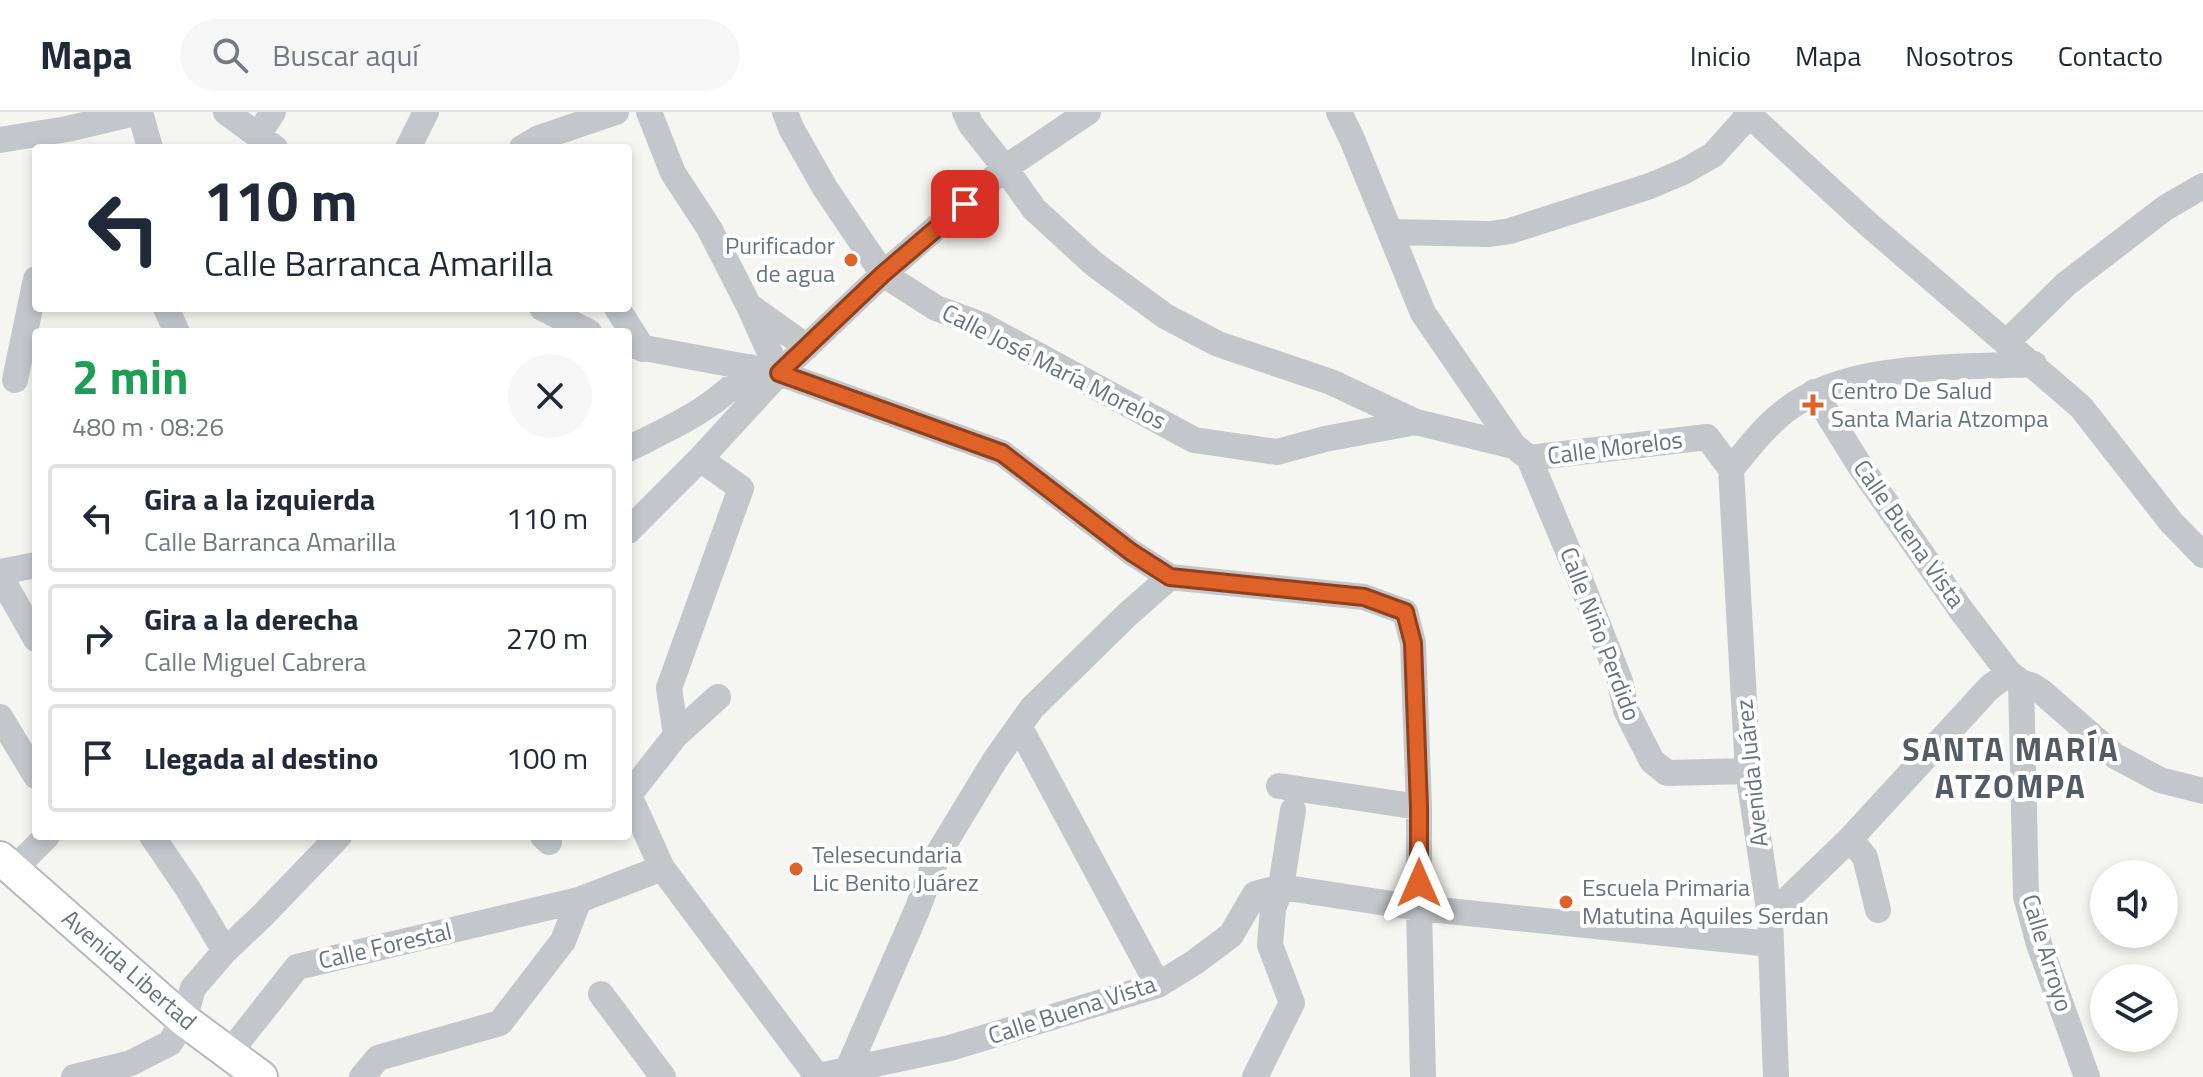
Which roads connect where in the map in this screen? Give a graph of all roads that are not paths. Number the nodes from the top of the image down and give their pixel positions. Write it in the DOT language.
graph roads {
  1 [pos="139,112"];
  2 [pos="226,112"];
  3 [pos="273,112"];
  4 [pos="426,112"];
  5 [pos="616,112"];
  6 [pos="649,112"];
  7 [pos="785,112"];
  8 [pos="965,112"];
  9 [pos="1088,112"];
  10 [pos="1339,112"];
  11 [pos="1748,113"];
  12 [pos="65,138"];
  13 [pos="0,140"];
  14 [pos="267,142"];
  15 [pos="149,144"];
  16 [pos="410,144"];
  17 [pos="529,144"];
  18 [pos="1005,168"];
  19 [pos="2203,186"];
  20 [pos="1390,232"];
  21 [pos="883,274"];
  22 [pos="32,298"];
  23 [pos="749,306"];
  24 [pos="550,312"];
  25 [pos="581,328"];
  26 [pos="2006,343"];
  27 [pos="636,347"];
  28 [pos="807,347"];
  29 [pos="2034,364"];
  30 [pos="750,367"];
  31 [pos="779,373"];
  32 [pos="15,380"];
  33 [pos="1814,392"];
  34 [pos="1416,422"];
  35 [pos="632,447"];
  36 [pos="1522,452"];
  37 [pos="700,459"];
  38 [pos="1731,469"];
  39 [pos="632,527"];
  40 [pos="2203,555"];
  41 [pos="32,566"];
  42 [pos="0,574"];
  43 [pos="1170,577"];
  44 [pos="32,632"];
  45 [pos="2015,678"];
  46 [pos="718,697"];
  47 [pos="0,717"];
  48 [pos="1019,726"];
  49 [pos="676,735"];
  50 [pos="32,769"];
  51 [pos="1748,771"];
  52 [pos="1279,786"];
  53 [pos="632,791"];
  54 [pos="2203,791"];
  55 [pos="632,802"];
  56 [pos="1419,807"];
  57 [pos="1293,810"];
  58 [pos="1850,839"];
  59 [pos="41,840"];
  60 [pos="155,840"];
  61 [pos="330,840"];
  62 [pos="7,864"];
  63 [pos="662,868"];
  64 [pos="1281,887"];
  65 [pos="579,900"];
  66 [pos="1419,908"];
  67 [pos="1878,910"];
  68 [pos="1770,916"];
  69 [pos="1771,944"];
  70 [pos="225,951"];
  71 [pos="1158,985"];
  72 [pos="601,994"];
  73 [pos="184,1020"];
  74 [pos="230,1052"];
  75 [pos="847,1071"];
  76 [pos="816,1076"];
  77 [pos="74,1077"];
  78 [pos="261,1077"];
  79 [pos="362,1077"];
  80 [pos="663,1077"];
  81 [pos="1255,1077"];
  82 [pos="1423,1077"];
  83 [pos="1776,1077"];
  84 [pos="2087,1077"];
  1 -- 12 [label="street"];
  1 -- 15 [label="street"];
  2 -- 14 [label="street"];
  3 -- 14 [label="street"];
  4 -- 16 [label="street"];
  5 -- 17 [label="street"];
  6 -- 23 [label="street"];
  7 -- 21 [label="street, Calle José María Morelos"];
  8 -- 18 [label="street"];
  9 -- 18 [label="street"];
  10 -- 20 [label="street, Calle Niño Perdido"];
  11 -- 20 [label="street"];
  11 -- 26 [label="street"];
  12 -- 13 [label="street"];
  18 -- 21 [label="street"];
  18 -- 34 [label="street"];
  19 -- 26 [label="street"];
  20 -- 36 [label="street, Calle Niño Perdido"];
  21 -- 28 [label="street"];
  21 -- 34 [label="street, Calle José María Morelos"];
  22 -- 32 [label="street"];
  23 -- 28 [label="street"];
  23 -- 31 [label="street"];
  24 -- 25 [label="street"];
  26 -- 29 [label="street"];
  27 -- 30 [label="street"];
  28 -- 31 [label="street"];
  29 -- 33 [label="street"];
  29 -- 40 [label="street"];
  30 -- 31 [label="street"];
  30 -- 35 [label="street"];
  31 -- 37 [label="street"];
  31 -- 43 [label="street"];
  33 -- 38 [label="street"];
  33 -- 45 [label="street, Calle Buena Vista"];
  34 -- 36 [label="street"];
  36 -- 38 [label="street, Calle Morelos"];
  36 -- 51 [label="street, Calle Niño Perdido"];
  37 -- 39 [label="street"];
  37 -- 49 [label="street"];
  38 -- 51 [label="street, Avenida Juárez"];
  41 -- 42 [label="street"];
  42 -- 44 [label="street"];
  43 -- 48 [label="street"];
  43 -- 56 [label="street"];
  45 -- 54 [label="street, Calle Buena Vista"];
  45 -- 58 [label="street"];
  45 -- 84 [label="street, Calle Arroyo"];
  46 -- 49 [label="street"];
  47 -- 50 [label="street"];
  48 -- 71 [label="street"];
  48 -- 75 [label="street"];
  49 -- 53 [label="street"];
  51 -- 68 [label="street, Avenida Juárez"];
  52 -- 56 [label="street"];
  55 -- 63 [label="street"];
  56 -- 66 [label="street"];
  57 -- 64 [label="street"];
  58 -- 67 [label="street"];
  58 -- 68 [label="street"];
  59 -- 62 [label="street"];
  60 -- 70 [label="street"];
  61 -- 70 [label="street"];
  62 -- 73 [label="main road, Avenida Libertad"];
  63 -- 65 [label="street, Calle Forestal"];
  63 -- 76 [label="street"];
  64 -- 66 [label="street"];
  64 -- 71 [label="street, Calle Buena Vista"];
  64 -- 81 [label="street"];
  65 -- 74 [label="street, Calle Forestal"];
  65 -- 79 [label="street"];
  66 -- 69 [label="street"];
  66 -- 82 [label="street"];
  68 -- 69 [label="street, Avenida Juárez"];
  69 -- 83 [label="street, Avenida Juárez"];
  70 -- 73 [label="street"];
  71 -- 75 [label="street, Calle Buena Vista"];
  72 -- 80 [label="street"];
  73 -- 74 [label="main road, Avenida Libertad"];
  73 -- 77 [label="street"];
  74 -- 78 [label="main road, Avenida Libertad"];
  75 -- 76 [label="street, Calle Buena Vista"];
}
